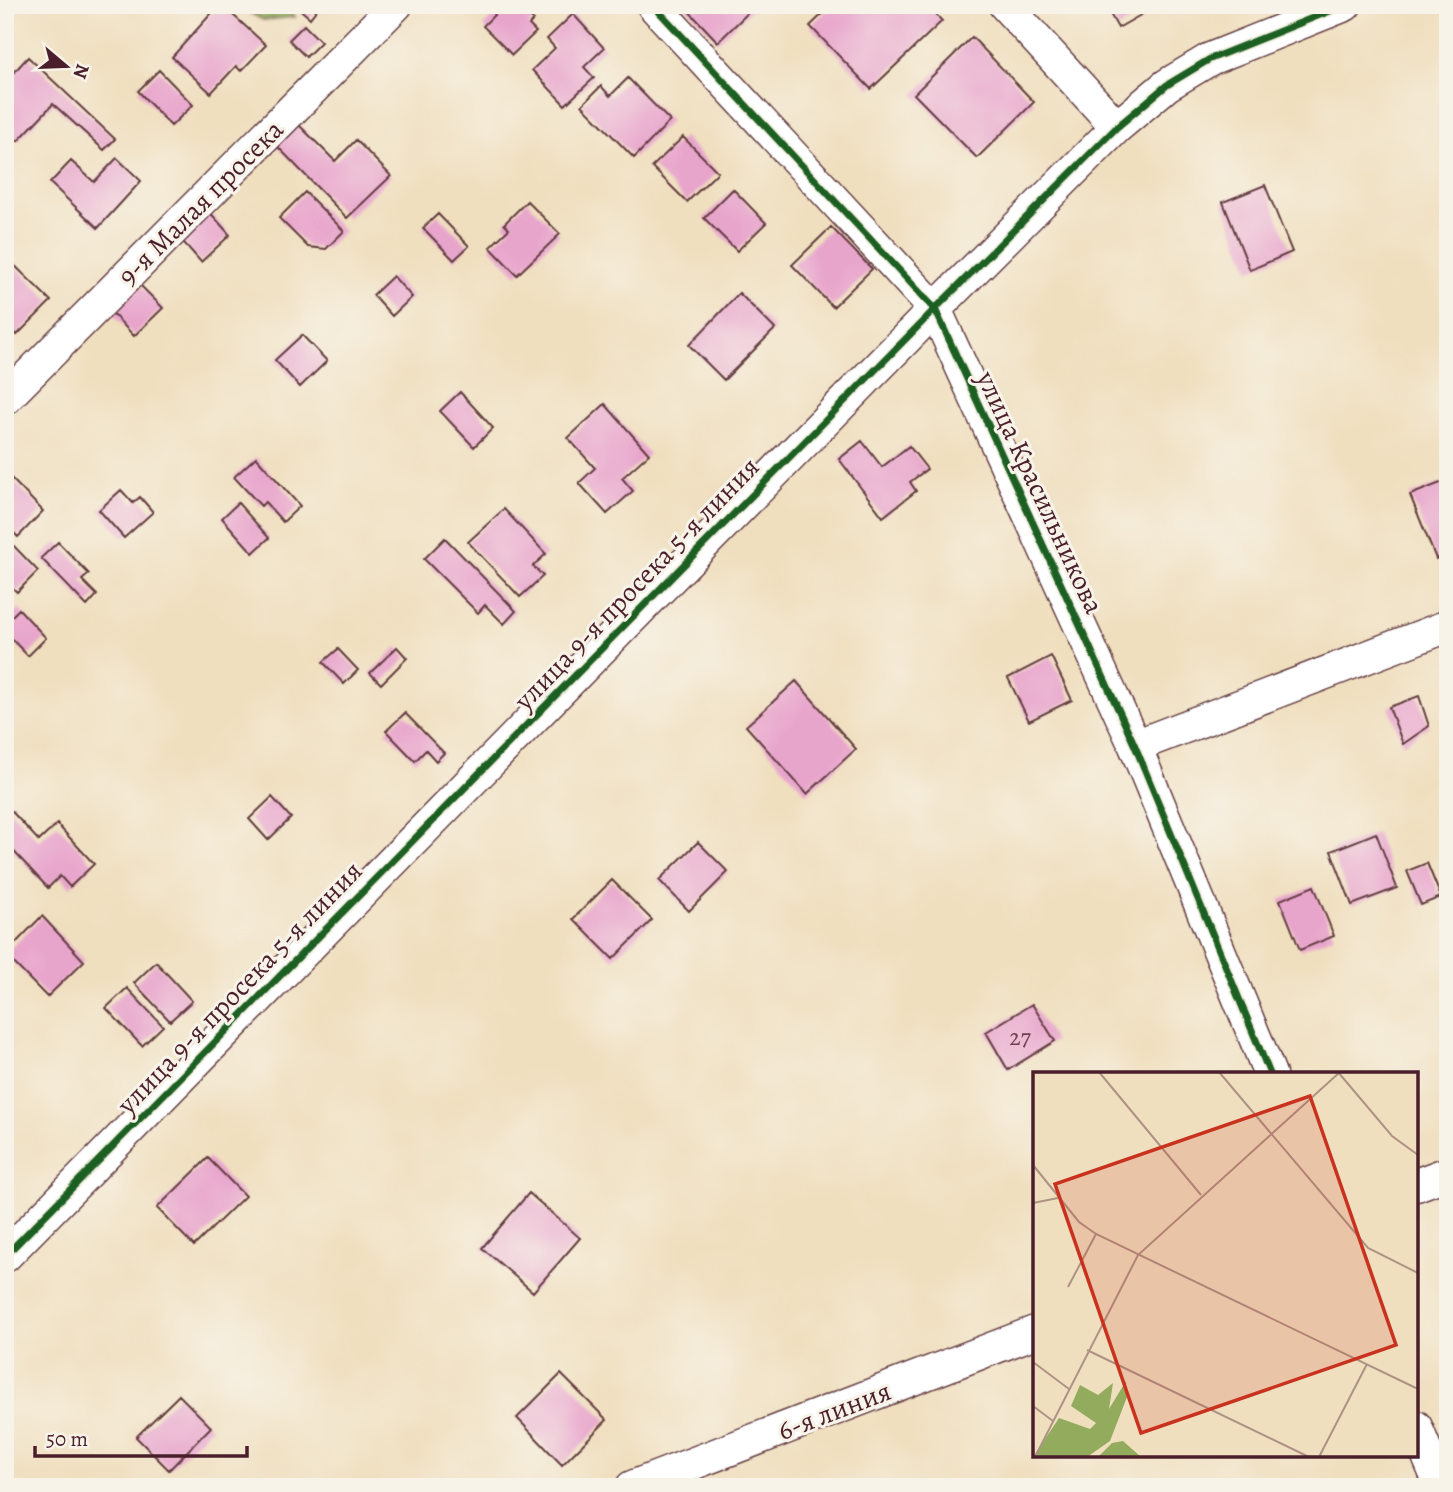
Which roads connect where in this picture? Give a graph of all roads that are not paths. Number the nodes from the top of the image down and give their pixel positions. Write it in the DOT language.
graph roads {
  1 [pos="396,5"];
  2 [pos="653,5"];
  3 [pos="1005,5"];
  4 [pos="1345,5"];
  5 [pos="1117,127"];
  6 [pos="934,309"];
  7 [pos="5,399"];
  8 [pos="1448,626"];
  9 [pos="1135,746"];
  10 [pos="1269,1072"];
  11 [pos="1448,1172"];
  12 [pos="1418,1184"];
  13 [pos="5,1256"];
  14 [pos="1033,1333"];
  15 [pos="1418,1432"];
  16 [pos="632,1487"];
  17 [pos="1441,1487"];
  1 -- 7 [label="street, 9-я Малая просека"];
  2 -- 6 [label="street, улица Красильникова"];
  3 -- 5 [label="street"];
  4 -- 5 [label="street, улица 9-я просека 5-я линия"];
  5 -- 6 [label="street, улица 9-я просека 5-я линия"];
  6 -- 9 [label="street, улица Красильникова"];
  6 -- 13 [label="street, улица 9-я просека 5-я линия"];
  8 -- 9 [label="street"];
  9 -- 10 [label="street, улица Красильникова"];
  11 -- 12 [label="street"];
  14 -- 16 [label="street, 6-я линия"];
  15 -- 17 [label="street"];
}
